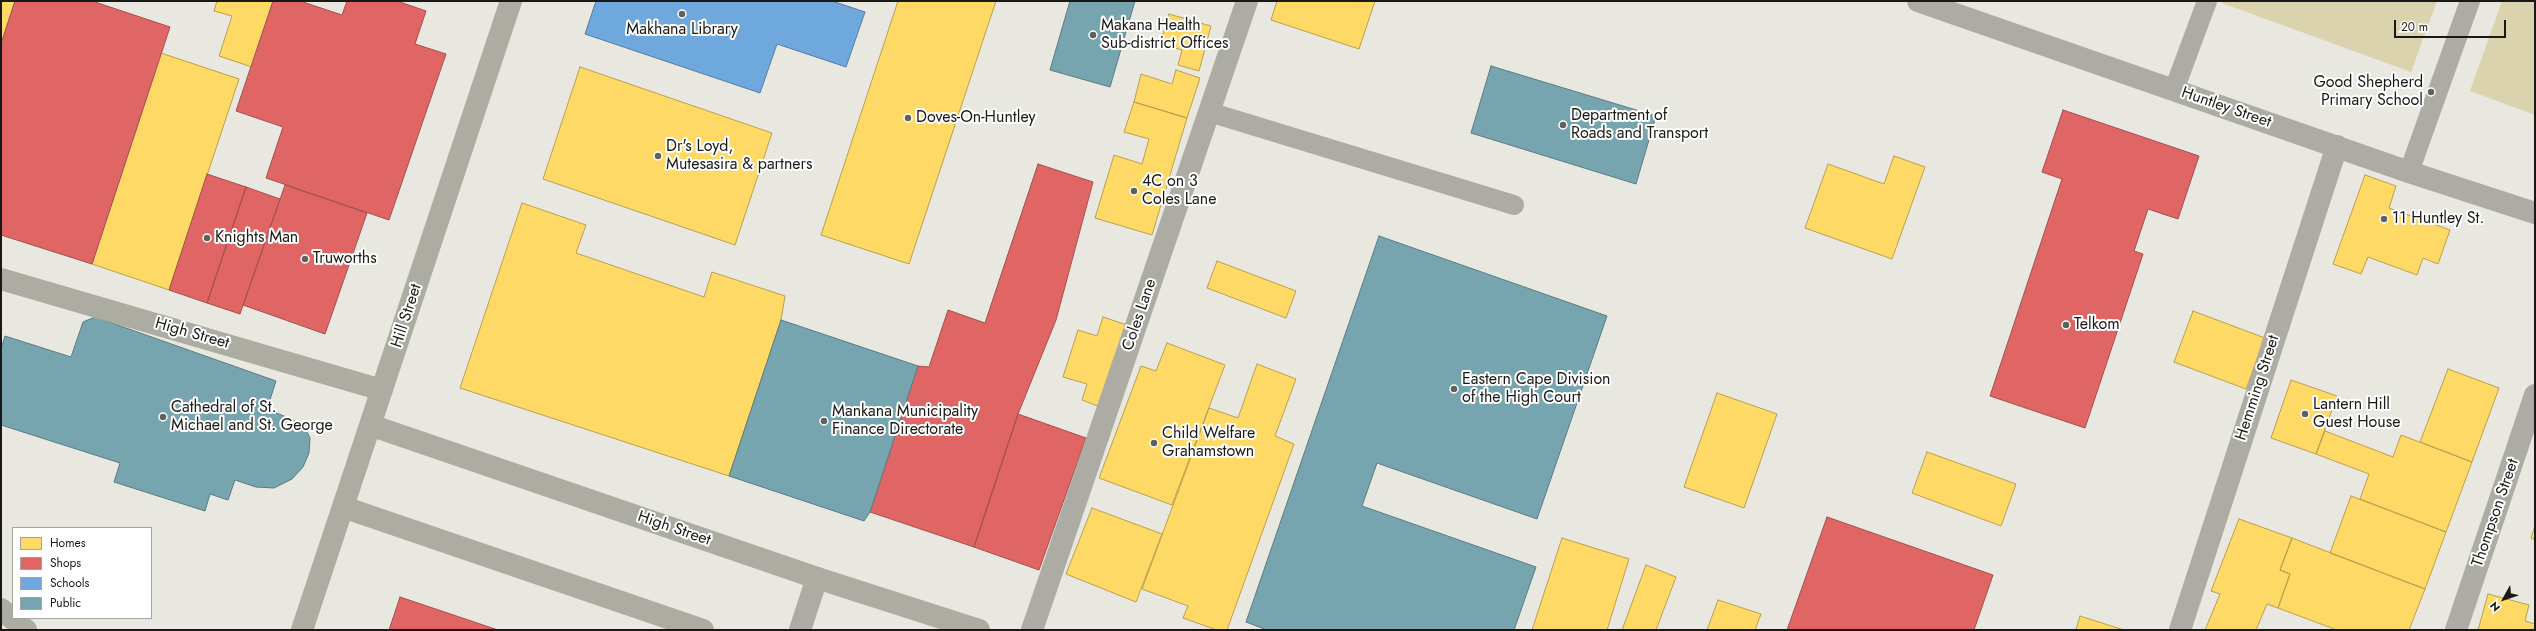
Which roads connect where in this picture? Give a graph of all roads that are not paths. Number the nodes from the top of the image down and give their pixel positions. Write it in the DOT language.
graph roads {
  1 [pos="511,1"];
  2 [pos="1247,1"];
  3 [pos="1918,1"];
  4 [pos="2207,1"];
  5 [pos="2470,1"];
  6 [pos="2174,90"];
  7 [pos="1209,112"];
  8 [pos="2336,146"];
  9 [pos="2409,172"];
  10 [pos="1514,205"];
  11 [pos="2535,213"];
  12 [pos="1,279"];
  13 [pos="382,390"];
  14 [pos="2535,395"];
  15 [pos="370,425"];
  16 [pos="343,507"];
  17 [pos="817,578"];
  18 [pos="1,610"];
  19 [pos="12,619"];
  20 [pos="12,619"];
  21 [pos="26,630"];
  22 [pos="302,630"];
  23 [pos="704,630"];
  24 [pos="800,630"];
  25 [pos="979,630"];
  26 [pos="1032,630"];
  27 [pos="2180,630"];
  28 [pos="2456,630"];
  1 -- 13 [label="street, Hill Street"];
  2 -- 7 [label="street, Coles Lane"];
  3 -- 6 [label="street, Huntley Street"];
  4 -- 6 [label="lane"];
  5 -- 9 [label="lane"];
  6 -- 8 [label="street, Huntley Street"];
  7 -- 10 [label="lane"];
  7 -- 26 [label="street, Coles Lane"];
  8 -- 9 [label="street, Huntley Street"];
  8 -- 27 [label="street, Hemming Street"];
  9 -- 11 [label="street, Huntley Street"];
  12 -- 13 [label="street, High Street"];
  13 -- 15 [label="street, Hill Street"];
  14 -- 28 [label="street, Thompson Street"];
  15 -- 16 [label="street, Hill Street"];
  15 -- 17 [label="street, High Street"];
  16 -- 22 [label="street, Hill Street"];
  16 -- 23 [label="street"];
  17 -- 24 [label="street"];
  17 -- 25 [label="street, High Street"];
  18 -- 20 [label="street"];
  19 -- 21 [label="street"];
}
